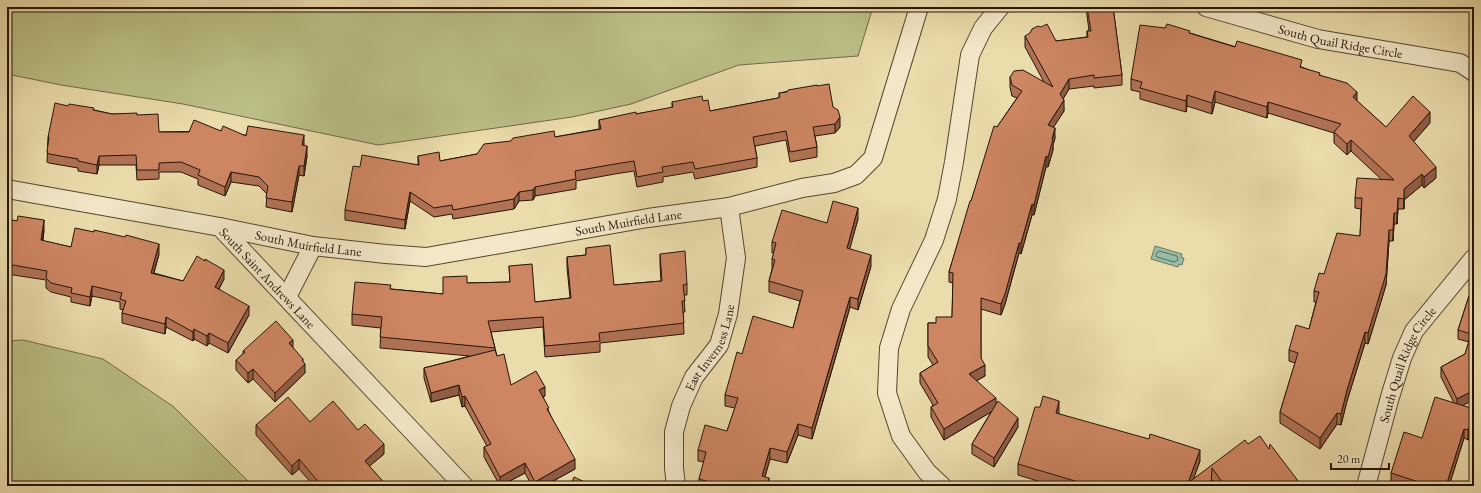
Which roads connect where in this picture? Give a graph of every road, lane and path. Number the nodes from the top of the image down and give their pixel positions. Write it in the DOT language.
graph roads {
  1 [pos="919,7"];
  2 [pos="1000,7"];
  3 [pos="1206,7"];
  4 [pos="1474,72"];
  5 [pos="7,189"];
  6 [pos="729,207"];
  7 [pos="220,226"];
  8 [pos="313,246"];
  9 [pos="1474,258"];
  10 [pos="287,297"];
  11 [pos="464,486"];
  12 [pos="676,486"];
  13 [pos="942,486"];
  14 [pos="1366,486"];
  1 -- 6 [label="street, South Muirfield Lane"];
  2 -- 13 [label="street"];
  3 -- 4 [label="street, South Quail Ridge Circle"];
  5 -- 7 [label="street, South Saint Andrews Lane"];
  6 -- 8 [label="street, South Muirfield Lane"];
  6 -- 12 [label="street, East Inverness Lane"];
  7 -- 8 [label="street, South Muirfield Lane"];
  7 -- 10 [label="street, South Saint Andrews Lane"];
  8 -- 10 [label="street"];
  9 -- 14 [label="street, South Quail Ridge Circle"];
  10 -- 11 [label="street, South Saint Andrews Lane"];
}
